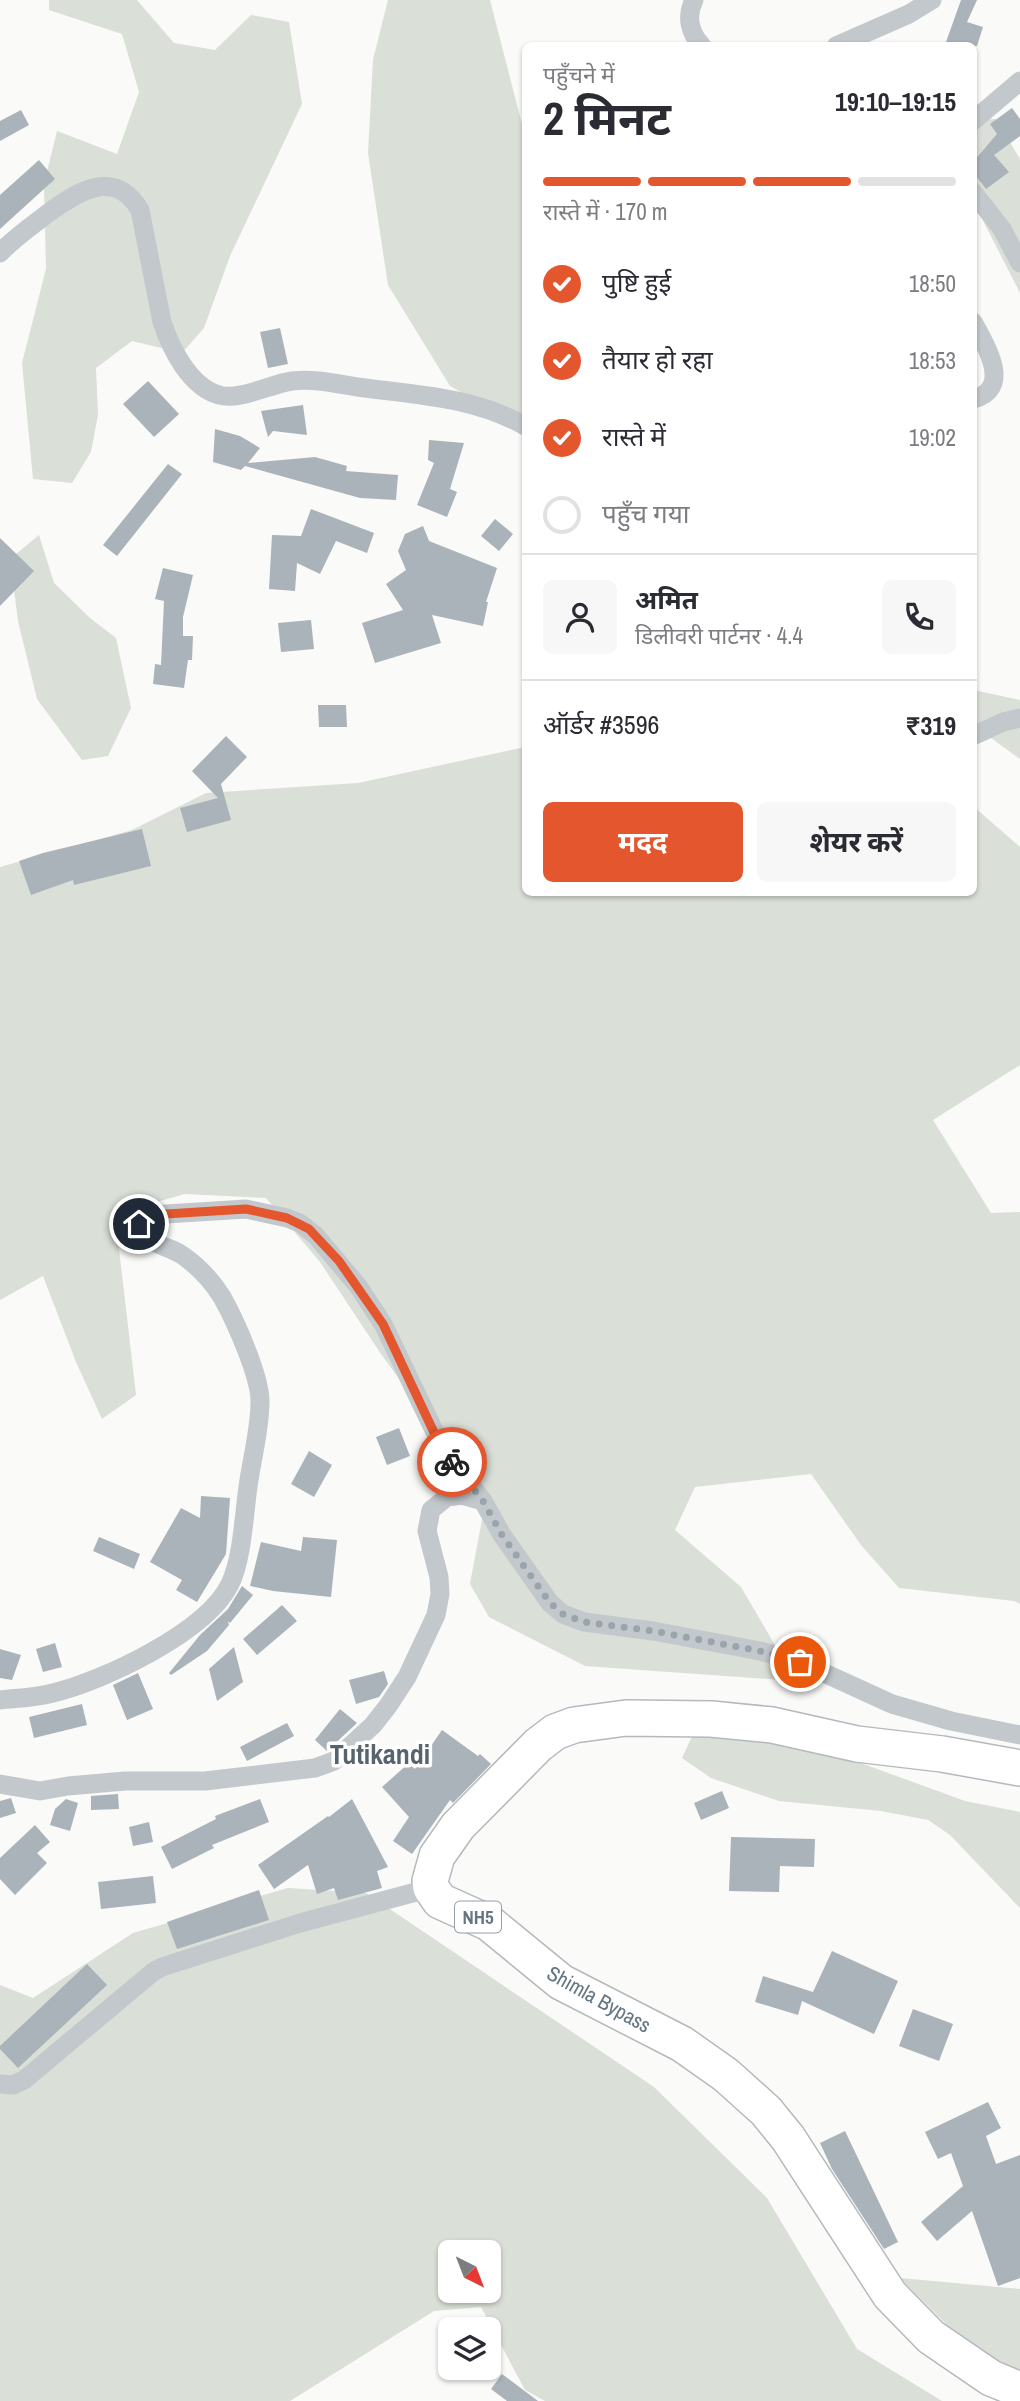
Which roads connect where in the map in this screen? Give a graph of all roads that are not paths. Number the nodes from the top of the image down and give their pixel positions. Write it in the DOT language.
graph roads {
  1 [pos="694,0"];
  2 [pos="932,0"];
  3 [pos="699,42"];
  4 [pos="845,42"];
  5 [pos="1020,80"];
  6 [pos="977,118"];
  7 [pos="977,197"];
  8 [pos="0,253"];
  9 [pos="1020,263"];
  10 [pos="977,331"];
  11 [pos="977,398"];
  12 [pos="522,425"];
  13 [pos="1020,718"];
  14 [pos="977,734"];
  15 [pos="483,1501"];
  16 [pos="0,1700"];
  17 [pos="1020,1735"];
  18 [pos="1020,1768"];
  19 [pos="0,1784"];
  20 [pos="431,1888"];
  21 [pos="0,2084"];
  22 [pos="1020,2390"];
  1 -- 3 [label="street"];
  2 -- 4 [label="street"];
  5 -- 6 [label="street"];
  7 -- 9 [label="street"];
  8 -- 12 [label="street"];
  10 -- 11 [label="street"];
  13 -- 14 [label="street"];
  15 -- 16 [label="street"];
  15 -- 17 [label="street"];
  15 -- 19 [label="street"];
  18 -- 20 [label="highway, NH5"];
  20 -- 21 [label="street"];
  20 -- 22 [label="highway, Shimla Bypass / NH5"];
}
